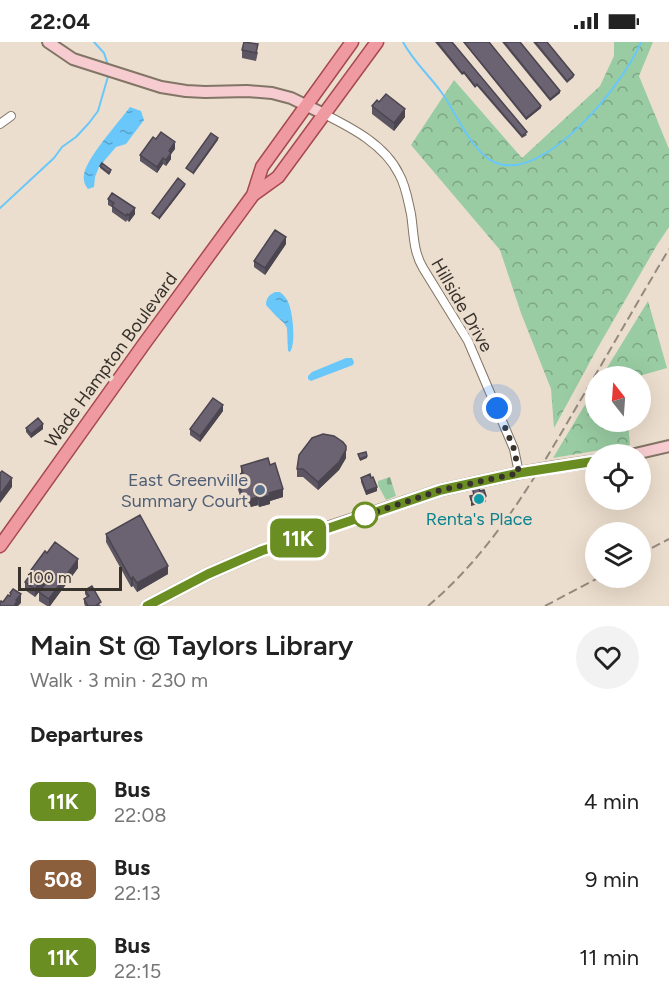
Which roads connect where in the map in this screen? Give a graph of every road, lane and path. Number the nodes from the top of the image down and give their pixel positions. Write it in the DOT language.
graph roads {
  1 [pos="48,42"];
  2 [pos="352,42"];
  3 [pos="375,45"];
  4 [pos="306,105"];
  5 [pos="324,114"];
  6 [pos="11,116"];
  7 [pos="0,124"];
  8 [pos="253,195"];
  9 [pos="669,446"];
  10 [pos="651,450"];
  11 [pos="585,463"];
  12 [pos="519,473"];
  13 [pos="0,546"];
  14 [pos="147,606"];
  1 -- 4 [label="street"];
  2 -- 4 [label="main road, Wade Hampton Boulevard"];
  3 -- 5 [label="main road, Wade Hampton Boulevard"];
  4 -- 5 [label="street"];
  4 -- 8 [label="main road, Wade Hampton Boulevard"];
  5 -- 8 [label="main road, Wade Hampton Boulevard"];
  5 -- 12 [label="street, Hillside Drive"];
  6 -- 7 [label="street"];
  8 -- 13 [label="main road, Wade Hampton Boulevard"];
  9 -- 10 [label="street"];
  11 -- 12 [label="street, bridge"];
  12 -- 14 [label="street"];
}
